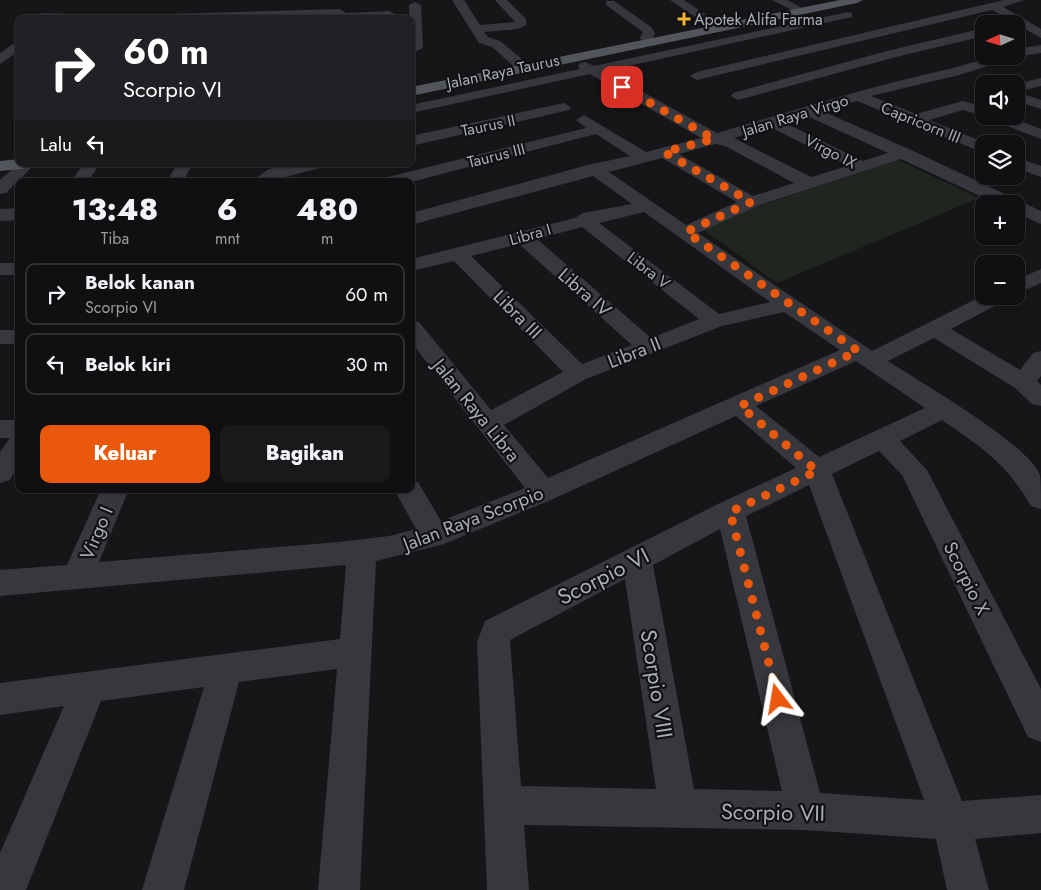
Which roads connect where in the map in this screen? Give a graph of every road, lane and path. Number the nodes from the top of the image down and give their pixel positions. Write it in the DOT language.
graph roads {
  1 [pos="231,0"];
  2 [pos="273,0"];
  3 [pos="344,0"];
  4 [pos="390,0"];
  5 [pos="458,0"];
  6 [pos="502,0"];
  7 [pos="676,0"];
  8 [pos="778,0"];
  9 [pos="857,0"];
  10 [pos="1018,0"];
  11 [pos="610,3"];
  12 [pos="415,5"];
  13 [pos="824,6"];
  14 [pos="994,6"];
  15 [pos="802,11"];
  16 [pos="218,15"];
  17 [pos="266,15"];
  18 [pos="345,15"];
  19 [pos="388,15"];
  20 [pos="1007,15"];
  21 [pos="472,24"];
  22 [pos="872,24"];
  23 [pos="1025,26"];
  24 [pos="720,28"];
  25 [pos="889,30"];
  26 [pos="975,34"];
  27 [pos="1041,34"];
  28 [pos="759,35"];
  29 [pos="652,42"];
  30 [pos="927,44"];
  31 [pos="634,46"];
  32 [pos="13,47"];
  33 [pos="415,48"];
  34 [pos="1041,49"];
  35 [pos="802,52"];
  36 [pos="899,52"];
  37 [pos="1025,52"];
  38 [pos="656,57"];
  39 [pos="0,60"];
  40 [pos="975,60"];
  41 [pos="587,63"];
  42 [pos="975,64"];
  43 [pos="524,68"];
  44 [pos="843,69"];
  45 [pos="954,72"];
  46 [pos="698,76"];
  47 [pos="975,81"];
  48 [pos="1041,82"];
  49 [pos="525,84"];
  50 [pos="1025,86"];
  51 [pos="887,87"];
  52 [pos="415,91"];
  53 [pos="738,96"];
  54 [pos="858,96"];
  55 [pos="1025,99"];
  56 [pos="975,101"];
  57 [pos="963,105"];
  58 [pos="1041,105"];
  59 [pos="415,108"];
  60 [pos="564,108"];
  61 [pos="975,109"];
  62 [pos="810,111"];
  63 [pos="771,115"];
  64 [pos="916,119"];
  65 [pos="1018,125"];
  66 [pos="599,129"];
  67 [pos="1041,134"];
  68 [pos="723,139"];
  69 [pos="975,144"];
  70 [pos="429,147"];
  71 [pos="664,152"];
  72 [pos="905,153"];
  73 [pos="643,156"];
  74 [pos="415,161"];
  75 [pos="15,165"];
  76 [pos="0,166"];
  77 [pos="1025,166"];
  78 [pos="23,167"];
  79 [pos="90,167"];
  80 [pos="183,167"];
  81 [pos="301,167"];
  82 [pos="408,167"];
  83 [pos="863,168"];
  84 [pos="594,169"];
  85 [pos="1041,172"];
  86 [pos="81,178"];
  87 [pos="177,178"];
  88 [pos="266,178"];
  89 [pos="397,178"];
  90 [pos="810,184"];
  91 [pos="1,186"];
  92 [pos="993,195"];
  93 [pos="490,199"];
  94 [pos="751,202"];
  95 [pos="649,206"];
  96 [pos="1025,210"];
  97 [pos="15,214"];
  98 [pos="0,215"];
  99 [pos="415,218"];
  100 [pos="1041,218"];
  101 [pos="583,219"];
  102 [pos="686,232"];
  103 [pos="523,237"];
  104 [pos="458,254"];
  105 [pos="415,263"];
  106 [pos="1041,275"];
  107 [pos="1025,283"];
  108 [pos="788,305"];
  109 [pos="982,305"];
  110 [pos="714,321"];
  111 [pos="935,329"];
  112 [pos="415,332"];
  113 [pos="0,337"];
  114 [pos="15,337"];
  115 [pos="648,347"];
  116 [pos="865,356"];
  117 [pos="1041,358"];
  118 [pos="578,374"];
  119 [pos="1032,391"];
  120 [pos="740,406"];
  121 [pos="944,409"];
  122 [pos="488,423"];
  123 [pos="0,429"];
  124 [pos="15,429"];
  125 [pos="882,439"];
  126 [pos="15,450"];
  127 [pos="817,471"];
  128 [pos="0,473"];
  129 [pos="543,492"];
  130 [pos="113,493"];
  131 [pos="410,493"];
  132 [pos="1041,499"];
  133 [pos="730,512"];
  134 [pos="434,536"];
  135 [pos="362,552"];
  136 [pos="637,559"];
  137 [pos="78,577"];
  138 [pos="0,583"];
  139 [pos="354,652"];
  140 [pos="226,669"];
  141 [pos="89,688"];
  142 [pos="0,699"];
  143 [pos="1041,725"];
  144 [pos="504,805"];
  145 [pos="678,810"];
  146 [pos="806,811"];
  147 [pos="1041,814"];
  148 [pos="951,821"];
  149 [pos="5,890"];
  150 [pos="163,890"];
  151 [pos="340,890"];
  152 [pos="508,890"];
  153 [pos="968,890"];
  1 -- 16 [label="street"];
  2 -- 17 [label="street"];
  3 -- 18 [label="street"];
  4 -- 19 [label="street"];
  5 -- 21 [label="street"];
  6 -- 21 [label="street"];
  7 -- 24 [label="street"];
  8 -- 15 [label="street"];
  9 -- 13 [label="main road"];
  10 -- 14 [label="street"];
  11 -- 29 [label="street"];
  12 -- 33 [label="street"];
  13 -- 15 [label="main road"];
  13 -- 28 [label="street, Jalan Raya Taurus"];
  14 -- 20 [label="street"];
  14 -- 25 [label="street"];
  15 -- 24 [label="main road"];
  21 -- 43 [label="street"];
  22 -- 25 [label="street"];
  23 -- 27 [label="street"];
  24 -- 29 [label="main road"];
  25 -- 30 [label="street"];
  25 -- 35 [label="street"];
  26 -- 30 [label="street"];
  28 -- 35 [label="street"];
  28 -- 38 [label="street, Jalan Raya Taurus"];
  29 -- 31 [label="main road"];
  30 -- 36 [label="street"];
  30 -- 40 [label="street"];
  31 -- 38 [label="street, Virgo IX"];
  31 -- 41 [label="main road"];
  32 -- 39 [label="street"];
  34 -- 37 [label="street"];
  35 -- 44 [label="street"];
  35 -- 46 [label="street"];
  36 -- 44 [label="street"];
  36 -- 45 [label="street"];
  38 -- 41 [label="street, Jalan Raya Taurus"];
  38 -- 46 [label="street, Virgo IX"];
  41 -- 43 [label="main road"];
  41 -- 49 [label="street, Jalan Raya Taurus"];
  41 -- 68 [label="street"];
  42 -- 45 [label="street, Jalan Raya Virgo"];
  43 -- 52 [label="main road"];
  44 -- 51 [label="street"];
  44 -- 53 [label="street"];
  45 -- 47 [label="street"];
  45 -- 51 [label="street, Jalan Raya Virgo"];
  46 -- 53 [label="street, Virgo IX"];
  48 -- 50 [label="street"];
  49 -- 59 [label="street, Jalan Raya Taurus"];
  49 -- 60 [label="street"];
  51 -- 54 [label="street, Jalan Raya Virgo"];
  53 -- 63 [label="street, Virgo IX"];
  54 -- 62 [label="street, Jalan Raya Virgo"];
  54 -- 64 [label="street, Capricorn III"];
  55 -- 58 [label="street"];
  56 -- 57 [label="street"];
  57 -- 61 [label="street"];
  57 -- 64 [label="street"];
  60 -- 66 [label="street"];
  60 -- 70 [label="street, Taurus II"];
  62 -- 63 [label="street, Jalan Raya Virgo"];
  62 -- 72 [label="street"];
  63 -- 68 [label="street, Jalan Raya Virgo"];
  63 -- 83 [label="street, Virgo IX"];
  64 -- 69 [label="street, Capricorn III"];
  65 -- 67 [label="street"];
  66 -- 70 [label="street, Taurus III"];
  66 -- 73 [label="street"];
  68 -- 71 [label="street, Jalan Raya Virgo"];
  68 -- 90 [label="street"];
  70 -- 74 [label="street, Taurus III"];
  70 -- 93 [label="street"];
  71 -- 73 [label="street, Jalan Raya Virgo"];
  71 -- 94 [label="street"];
  72 -- 83 [label="street"];
  72 -- 92 [label="street"];
  73 -- 84 [label="street, Jalan Raya Virgo"];
  75 -- 76 [label="main road"];
  77 -- 85 [label="street"];
  78 -- 91 [label="street"];
  79 -- 86 [label="street"];
  80 -- 87 [label="street"];
  81 -- 88 [label="street"];
  82 -- 89 [label="street, Taurus III"];
  83 -- 90 [label="street"];
  84 -- 93 [label="street, Jalan Raya Virgo"];
  84 -- 95 [label="street"];
  90 -- 94 [label="street"];
  93 -- 99 [label="street, Jalan Raya Virgo"];
  94 -- 102 [label="street"];
  95 -- 101 [label="street, Libra I"];
  95 -- 102 [label="street"];
  96 -- 100 [label="street"];
  97 -- 98 [label="street"];
  101 -- 103 [label="street, Libra I"];
  101 -- 110 [label="street, Libra V"];
  102 -- 108 [label="street"];
  103 -- 104 [label="street, Libra I"];
  103 -- 115 [label="street, Libra IV"];
  104 -- 105 [label="street, Libra I"];
  104 -- 118 [label="street, Libra III"];
  106 -- 107 [label="street"];
  108 -- 110 [label="street, Libra II"];
  108 -- 116 [label="street"];
  109 -- 111 [label="street, Jalan Raya Scorpio"];
  110 -- 115 [label="street, Libra II"];
  111 -- 116 [label="street, Jalan Raya Scorpio"];
  111 -- 119 [label="street"];
  112 -- 122 [label="street, Jalan Raya Libra"];
  113 -- 114 [label="street"];
  115 -- 118 [label="street, Libra II"];
  116 -- 120 [label="street, Jalan Raya Scorpio"];
  116 -- 121 [label="street"];
  117 -- 119 [label="street"];
  118 -- 122 [label="street, Libra II"];
  120 -- 127 [label="street"];
  120 -- 129 [label="street, Jalan Raya Scorpio"];
  121 -- 125 [label="street, Scorpio VI"];
  121 -- 132 [label="street"];
  122 -- 129 [label="street, Jalan Raya Libra"];
  123 -- 124 [label="street"];
  125 -- 127 [label="street, Scorpio VI"];
  125 -- 143 [label="street, Scorpio X"];
  126 -- 128 [label="street"];
  127 -- 133 [label="street, Scorpio VI"];
  127 -- 148 [label="street"];
  129 -- 134 [label="street, Jalan Raya Scorpio"];
  130 -- 137 [label="street, Virgo I"];
  131 -- 134 [label="street"];
  133 -- 136 [label="street, Scorpio VI"];
  133 -- 146 [label="street"];
  134 -- 135 [label="street, Jalan Raya Scorpio"];
  135 -- 137 [label="street, Jalan Raya Scorpio"];
  135 -- 139 [label="street"];
  136 -- 144 [label="street, Scorpio VI"];
  136 -- 145 [label="street, Scorpio VIII"];
  137 -- 138 [label="street, Jalan Raya Scorpio"];
  139 -- 140 [label="street"];
  139 -- 151 [label="street"];
  140 -- 141 [label="street"];
  140 -- 150 [label="street"];
  141 -- 142 [label="street"];
  141 -- 149 [label="street"];
  144 -- 145 [label="street, Scorpio VII"];
  144 -- 152 [label="street, Scorpio VI"];
  145 -- 146 [label="street, Scorpio VII"];
  146 -- 148 [label="street, Scorpio VII"];
  147 -- 148 [label="street, Scorpio VII"];
  148 -- 153 [label="street"];
}
